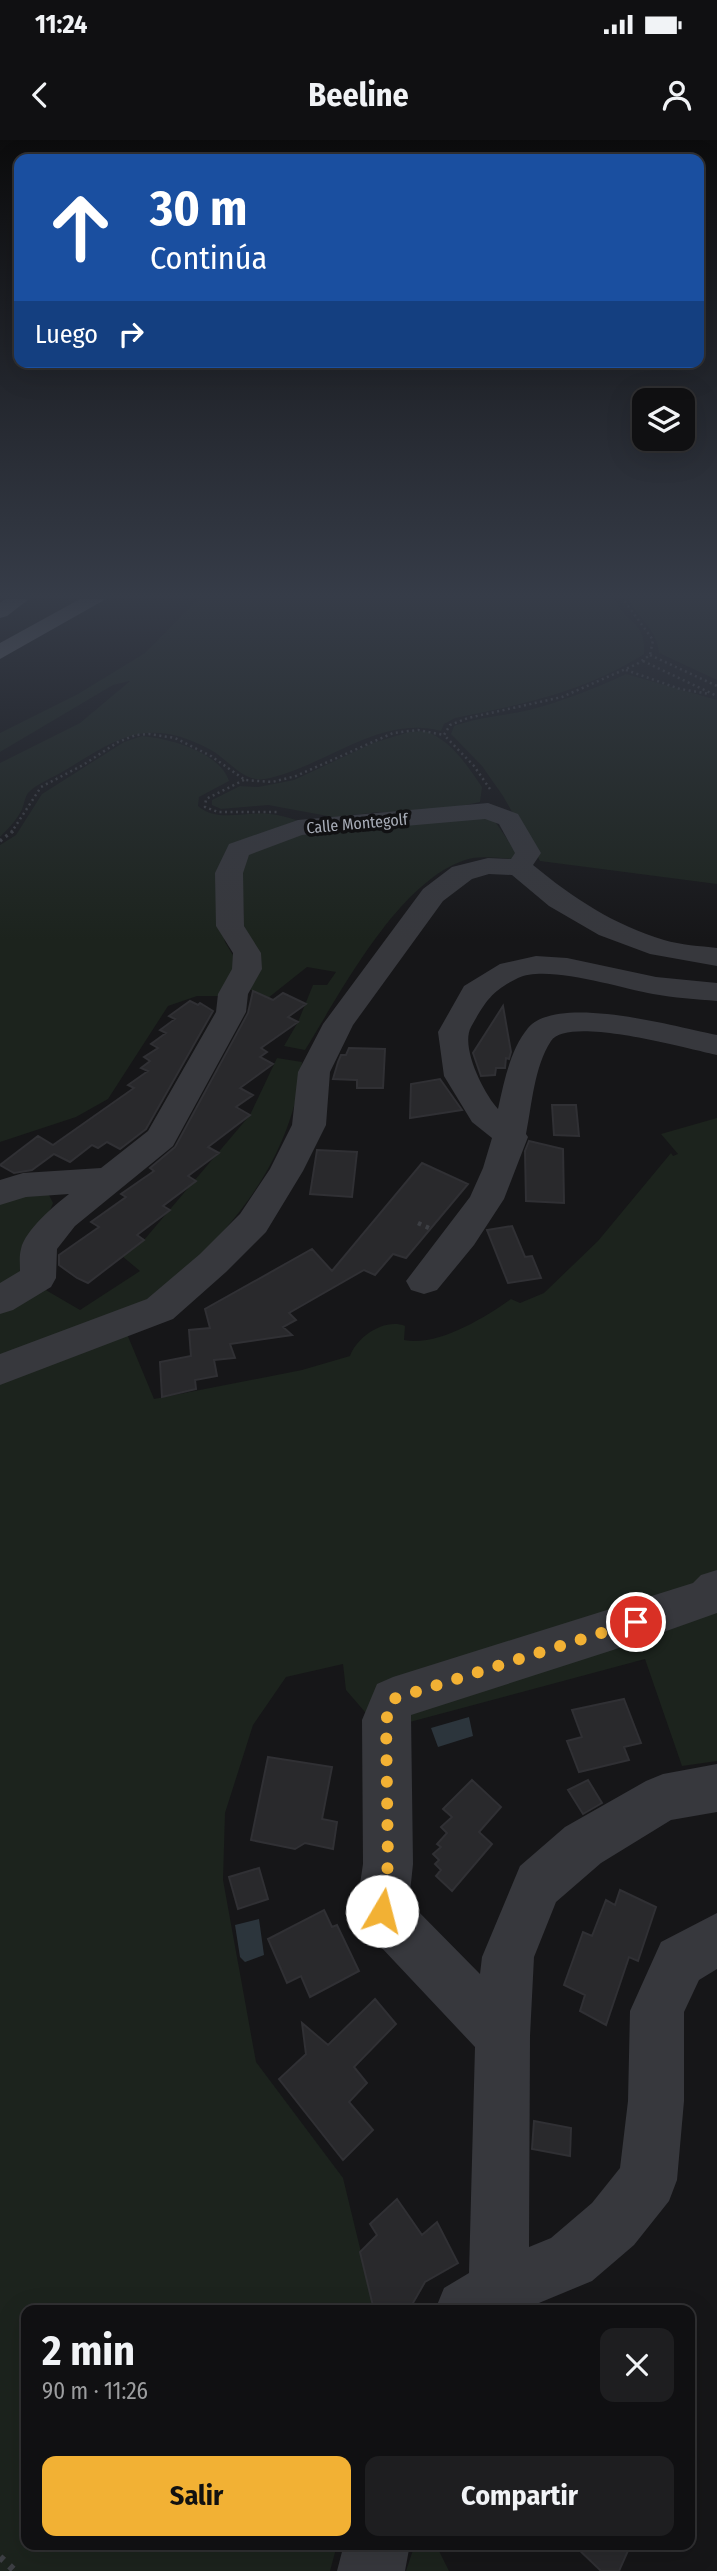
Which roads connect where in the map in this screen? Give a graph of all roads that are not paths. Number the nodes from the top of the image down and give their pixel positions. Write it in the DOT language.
graph roads {
  1 [pos="519,867"];
  2 [pos="717,957"];
  3 [pos="717,992"];
  4 [pos="717,1045"];
  5 [pos="511,1137"];
  6 [pos="112,1179"];
  7 [pos="0,1193"];
  8 [pos="424,1281"];
  9 [pos="0,1300"];
  10 [pos="0,1370"];
  11 [pos="717,1589"];
  12 [pos="717,1788"];
  13 [pos="717,1939"];
  14 [pos="503,2036"];
  15 [pos="482,2300"];
  16 [pos="376,2550"];
  17 [pos="371,2571"];
  1 -- 2 [label="street"];
  1 -- 6 [label="street, Calle Montegolf"];
  1 -- 10 [label="street"];
  3 -- 5 [label="street"];
  4 -- 5 [label="street"];
  5 -- 8 [label="street"];
  6 -- 7 [label="street"];
  6 -- 9 [label="street, Calle Montegolf"];
  11 -- 14 [label="street"];
  12 -- 14 [label="street"];
  13 -- 15 [label="street"];
  14 -- 15 [label="street"];
  16 -- 17 [label="street"];
}
